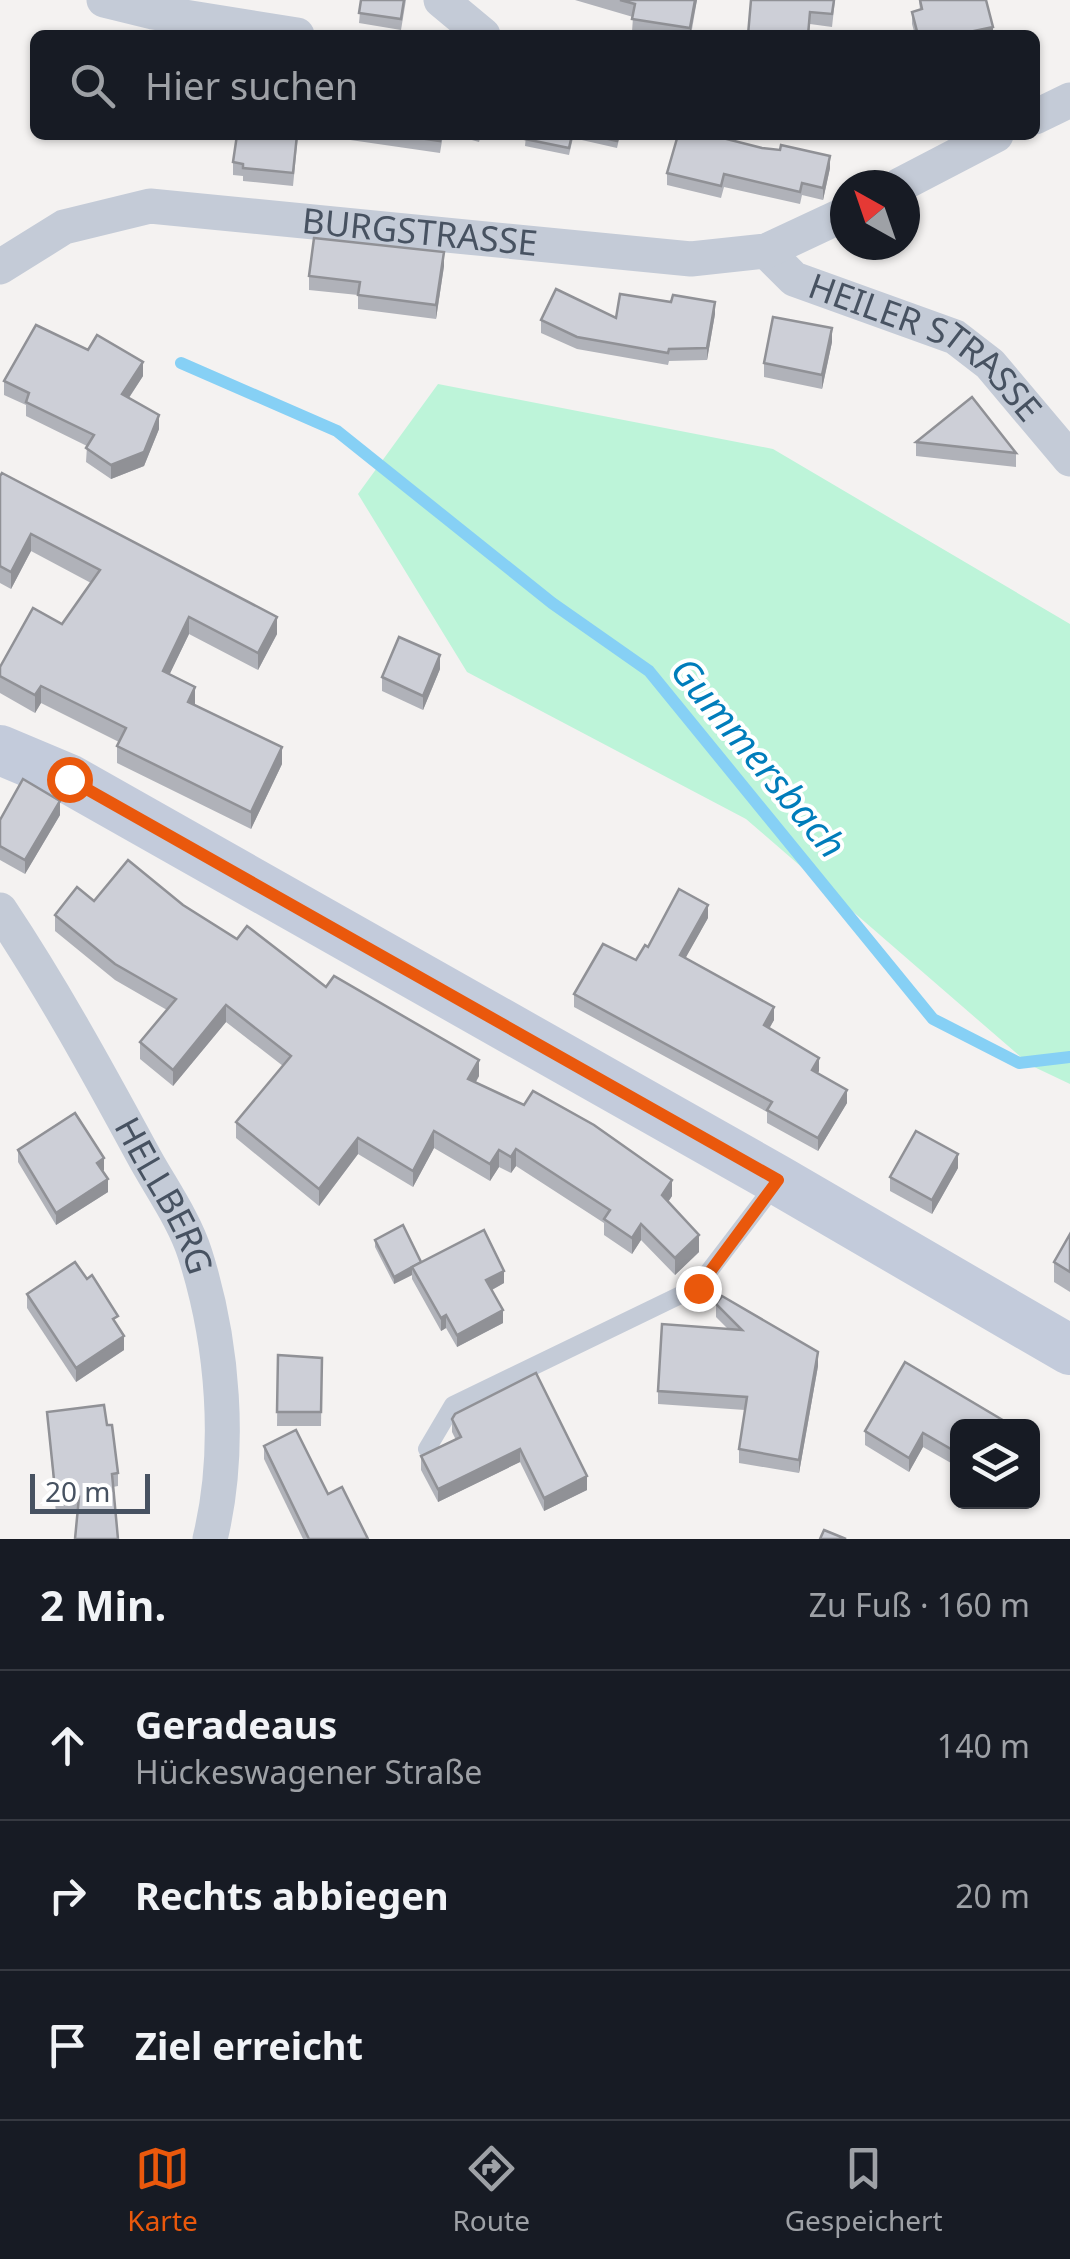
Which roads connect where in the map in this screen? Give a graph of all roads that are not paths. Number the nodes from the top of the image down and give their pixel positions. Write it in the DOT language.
graph roads {
  1 [pos="104,0"];
  2 [pos="441,0"];
  3 [pos="265,30"];
  4 [pos="477,30"];
  5 [pos="1070,100"];
  6 [pos="1040,115"];
  7 [pos="970,140"];
  8 [pos="920,172"];
  9 [pos="830,221"];
  10 [pos="766,252"];
  11 [pos="0,267"];
  12 [pos="1070,460"];
  13 [pos="0,750"];
  14 [pos="0,910"];
  15 [pos="778,1180"];
  16 [pos="1070,1350"];
  17 [pos="427,1449"];
  18 [pos="220,1532"];
  1 -- 3 [label="street"];
  2 -- 4 [label="street"];
  5 -- 6 [label="street"];
  7 -- 8 [label="street"];
  9 -- 10 [label="street, BURGSTRASSE"];
  10 -- 11 [label="street, BURGSTRASSE"];
  10 -- 12 [label="street, HEILER STRASSE"];
  13 -- 15 [label="street"];
  14 -- 18 [label="street, HELLBERG"];
  15 -- 16 [label="street"];
  15 -- 17 [label="lane"];
}
